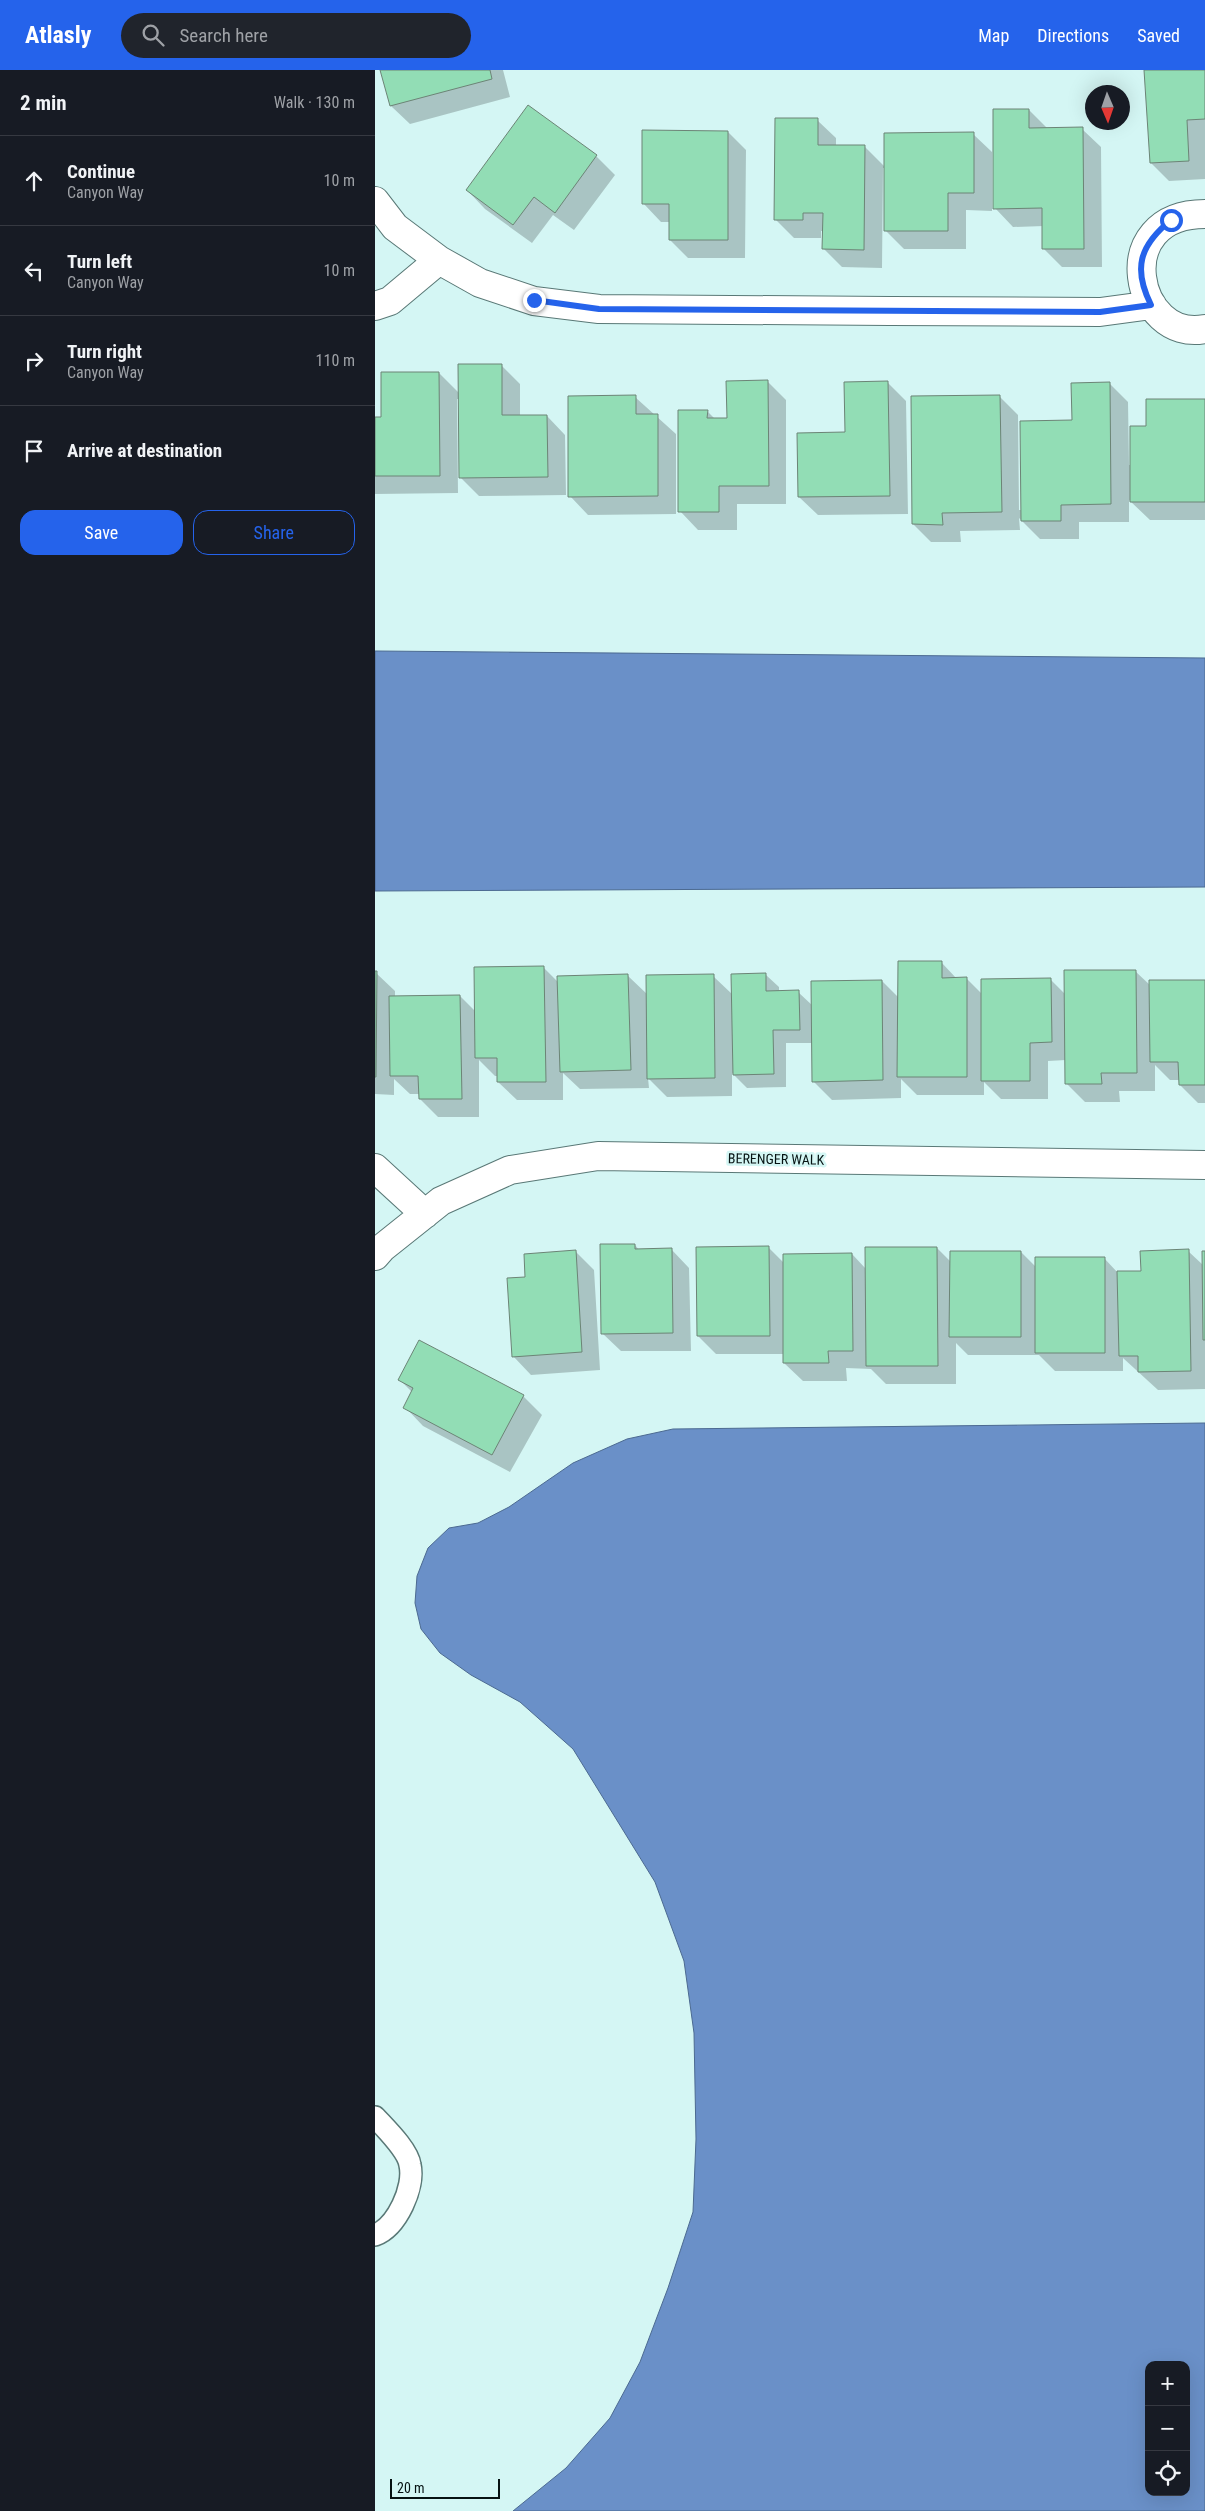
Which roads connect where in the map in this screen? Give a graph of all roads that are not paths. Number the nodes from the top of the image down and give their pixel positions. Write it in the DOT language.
graph roads {
  1 [pos="375,202"];
  2 [pos="1205,214"];
  3 [pos="439,260"];
  4 [pos="1151,305"];
  5 [pos="375,306"];
  6 [pos="1205,329"];
  7 [pos="1205,1165"];
  8 [pos="375,1168"];
  9 [pos="425,1214"];
  10 [pos="375,1256"];
  11 [pos="375,2118"];
  12 [pos="375,2234"];
  1 -- 3 [label="street"];
  2 -- 4 [label="street"];
  3 -- 4 [label="street"];
  3 -- 5 [label="street"];
  4 -- 6 [label="street"];
  7 -- 9 [label="street, BERENGER WALK"];
  8 -- 9 [label="street"];
  9 -- 10 [label="street, BERENGER WALK"];
  11 -- 12 [label="lane"];
}
